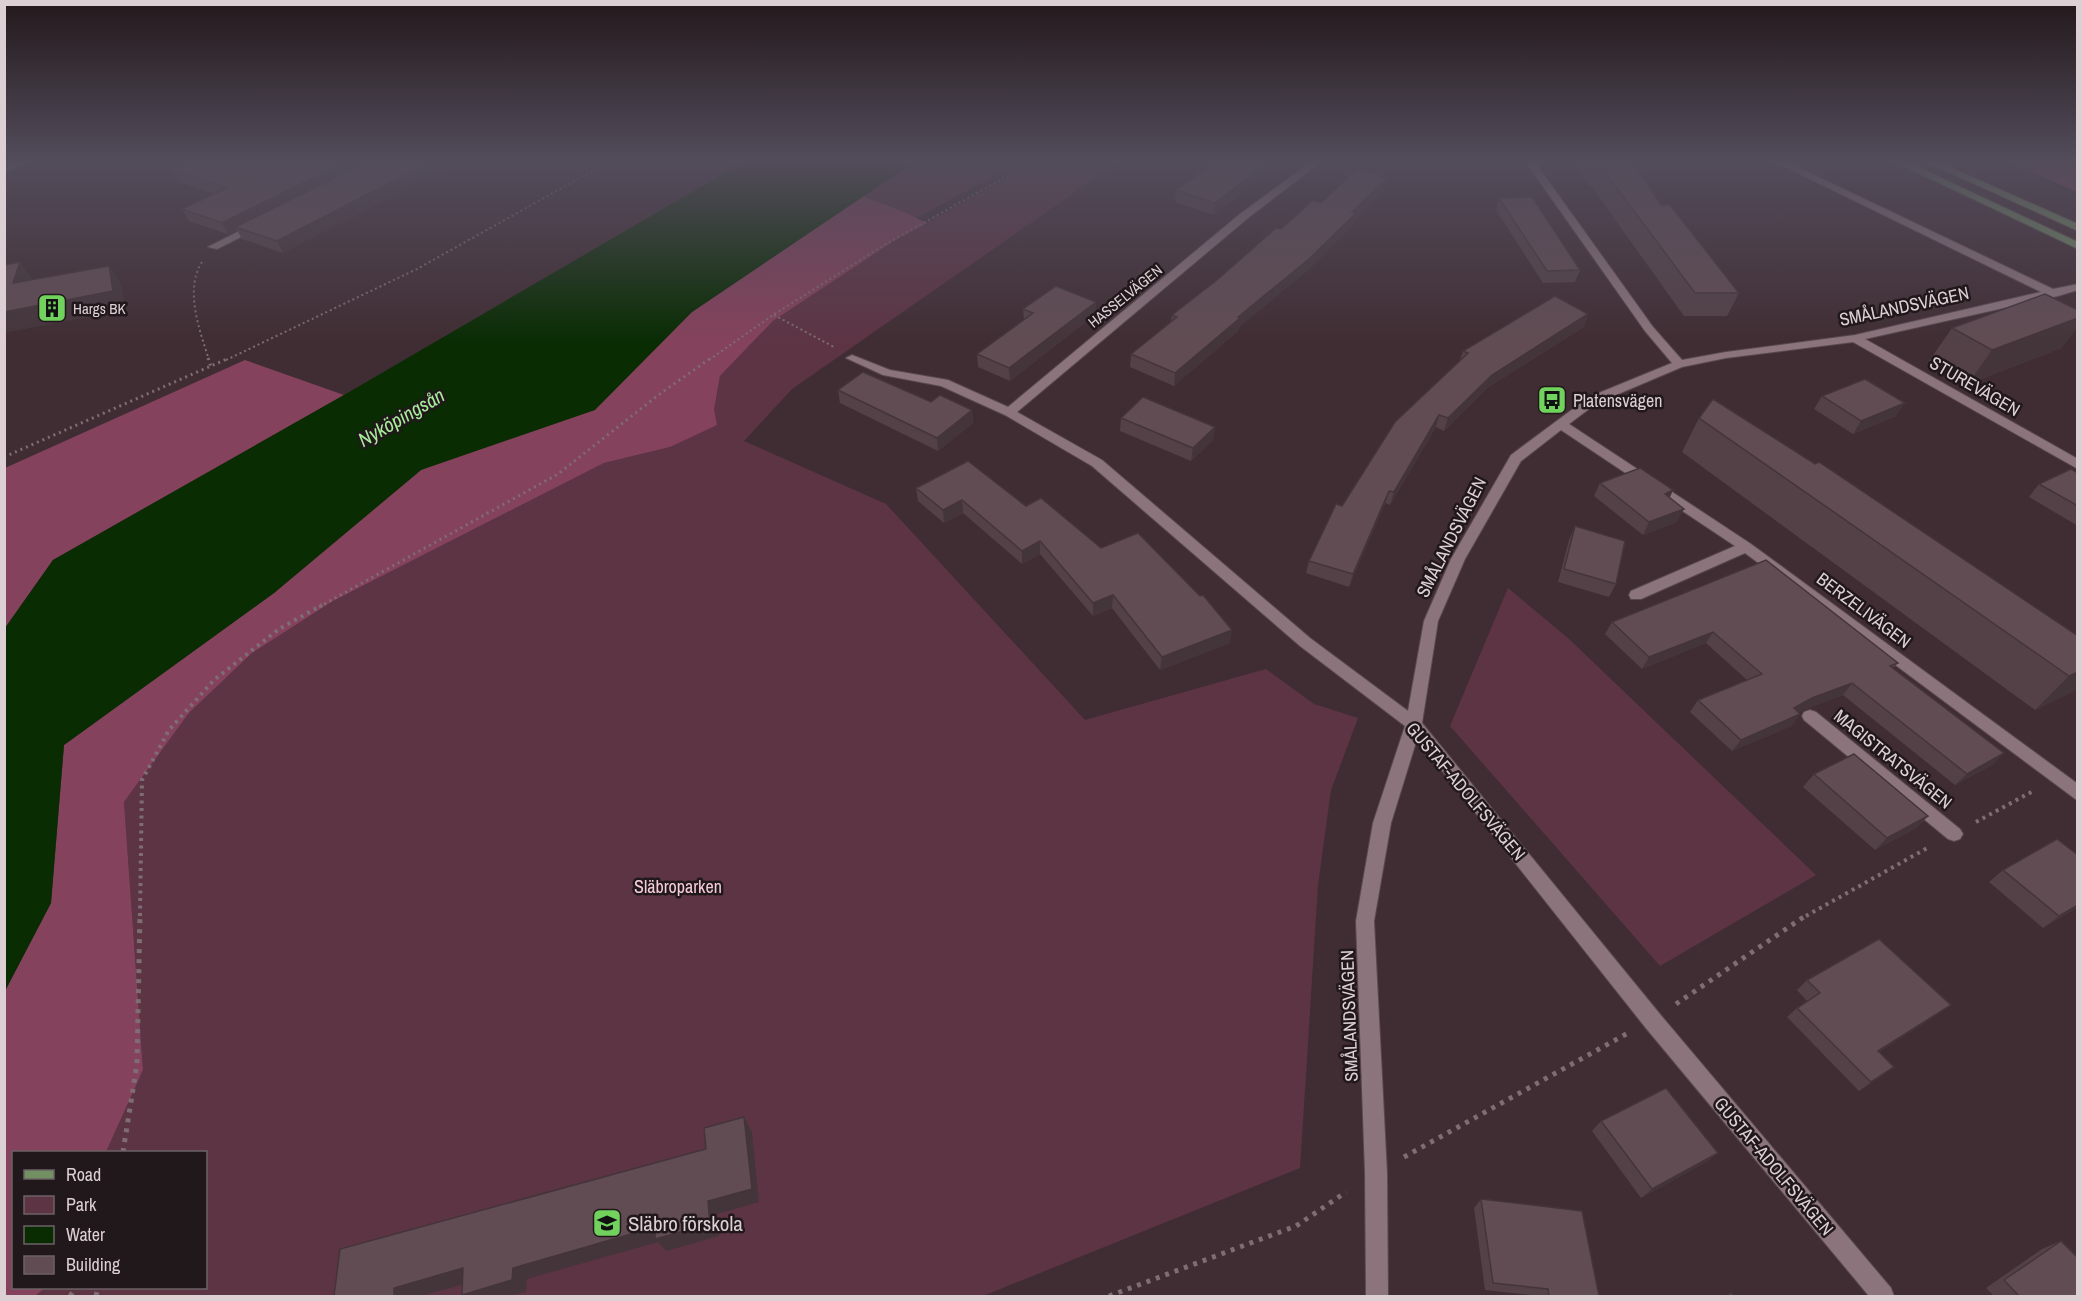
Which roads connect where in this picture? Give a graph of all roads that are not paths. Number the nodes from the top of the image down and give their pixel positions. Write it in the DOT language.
graph roads {
  1 [pos="265,222"];
  2 [pos="1237,222"];
  3 [pos="1572,222"];
  4 [pos="1903,222"];
  5 [pos="2027,222"];
  6 [pos="2064,222"];
  7 [pos="2078,228"];
  8 [pos="2078,246"];
  9 [pos="213,247"];
  10 [pos="2078,287"];
  11 [pos="2054,294"];
  12 [pos="1855,338"];
  13 [pos="852,358"];
  14 [pos="1679,364"];
  15 [pos="1009,412"];
  16 [pos="1561,425"];
  17 [pos="2078,465"];
  18 [pos="1746,547"];
  19 [pos="1636,595"];
  20 [pos="1810,716"];
  21 [pos="1414,724"];
  22 [pos="2078,794"];
  23 [pos="1954,834"];
  24 [pos="1377,1296"];
  25 [pos="1883,1296"];
  1 -- 9 [label="street"];
  2 -- 15 [label="street, HASSELVÄGEN"];
  3 -- 14 [label="street"];
  4 -- 11 [label="street"];
  5 -- 8 [label="main road"];
  6 -- 7 [label="main road"];
  10 -- 11 [label="street, SMÅLANDSVÄGEN"];
  11 -- 12 [label="street, SMÅLANDSVÄGEN"];
  12 -- 14 [label="street, SMÅLANDSVÄGEN"];
  12 -- 17 [label="street, STUREVÄGEN"];
  13 -- 15 [label="street, GUSTAF-ADOLFSVÄGEN"];
  14 -- 16 [label="street, SMÅLANDSVÄGEN"];
  15 -- 21 [label="street, GUSTAF-ADOLFSVÄGEN"];
  16 -- 18 [label="street, BERZELIVÄGEN"];
  16 -- 21 [label="street, SMÅLANDSVÄGEN"];
  18 -- 19 [label="street"];
  18 -- 22 [label="street, BERZELIVÄGEN"];
  20 -- 23 [label="street, MAGISTRATSVÄGEN"];
  21 -- 24 [label="street, SMÅLANDSVÄGEN"];
  21 -- 25 [label="street, GUSTAF-ADOLFSVÄGEN"];
}
